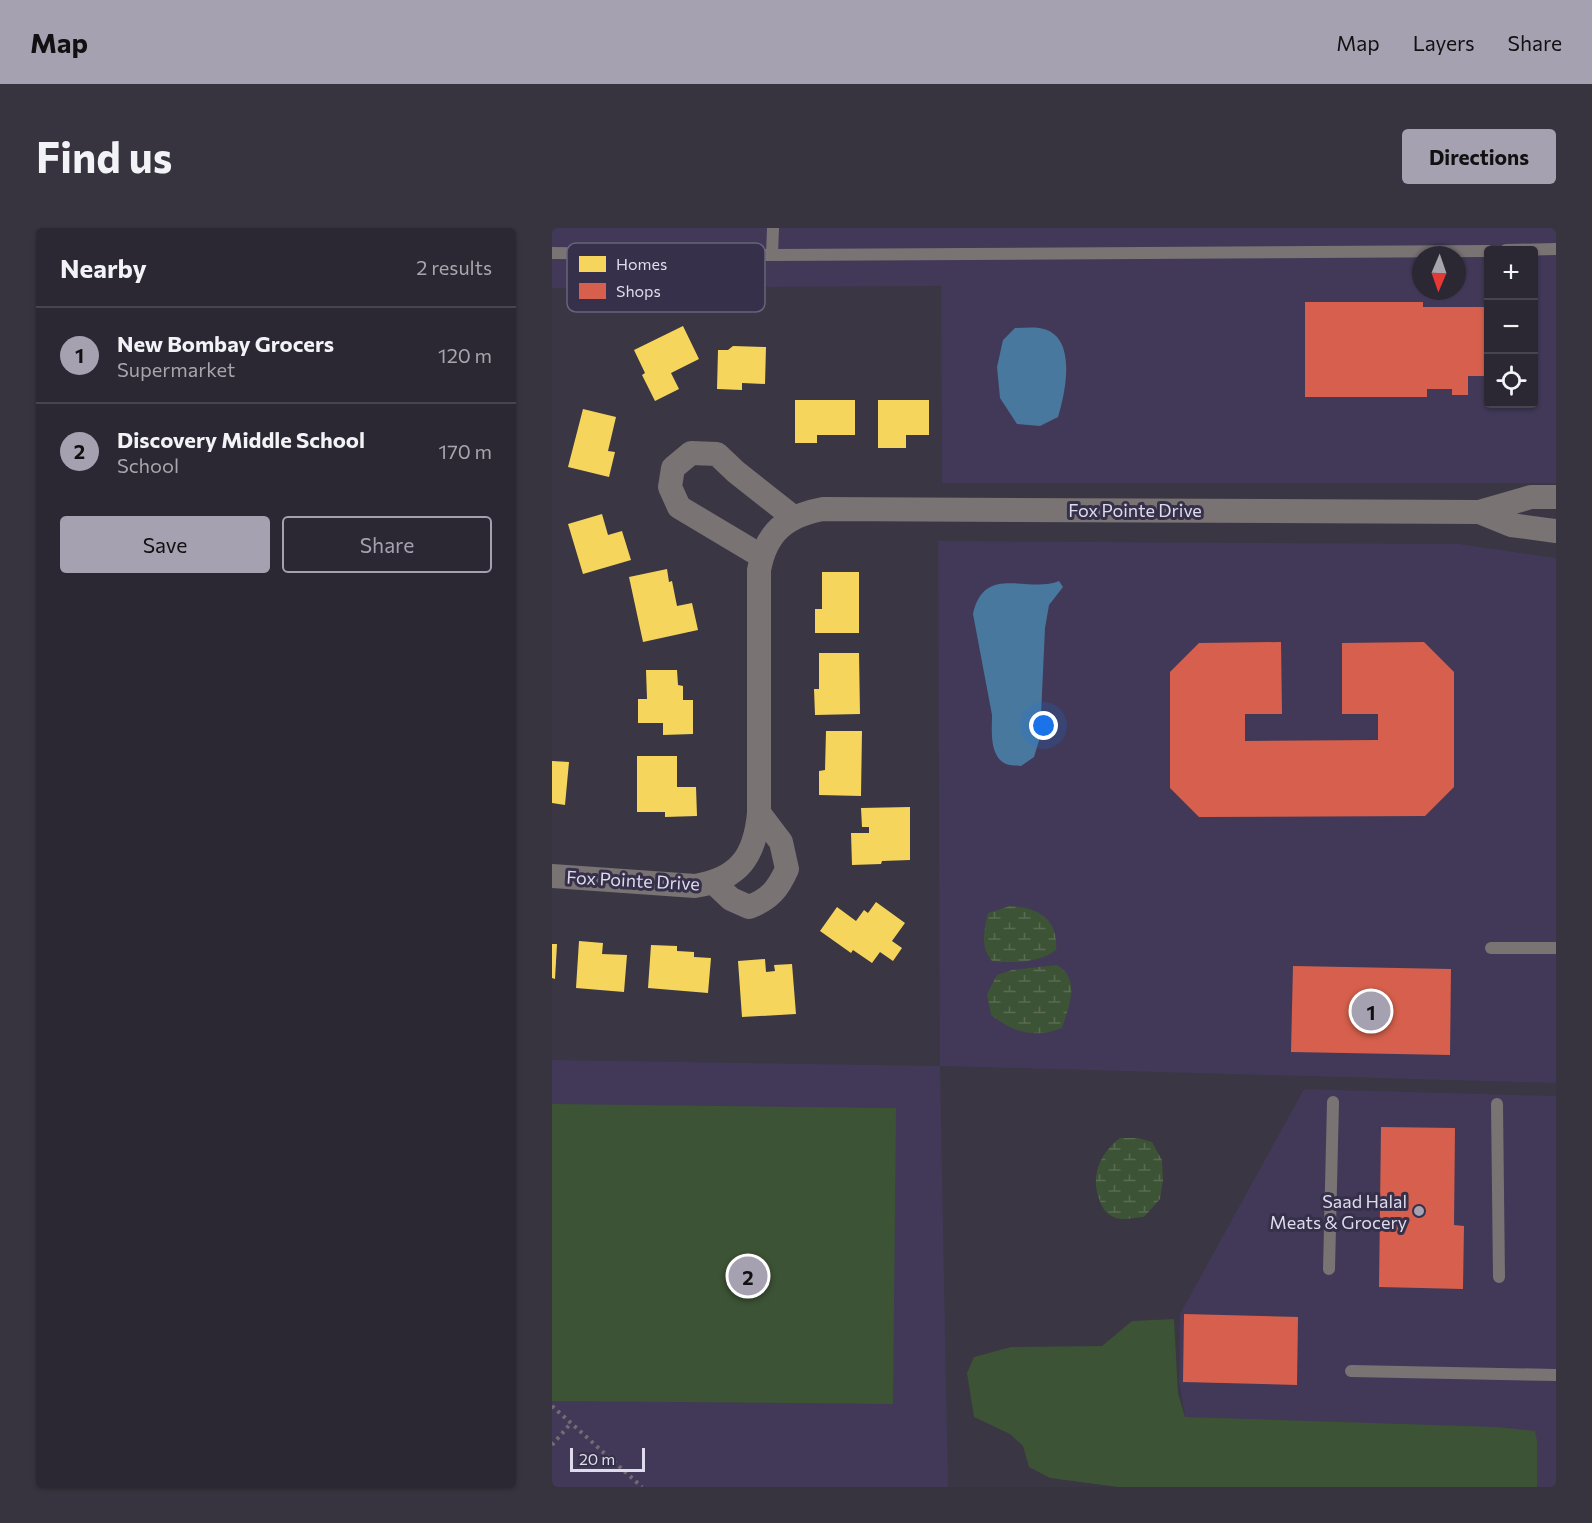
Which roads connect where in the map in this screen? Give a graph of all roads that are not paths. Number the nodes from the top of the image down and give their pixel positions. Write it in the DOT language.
graph roads {
  1 [pos="772,228"];
  2 [pos="1538,249"];
  3 [pos="1556,249"];
  4 [pos="1484,251"];
  5 [pos="552,253"];
  6 [pos="567,253"];
  7 [pos="765,255"];
  8 [pos="772,255"];
  9 [pos="1556,497"];
  10 [pos="1479,512"];
  11 [pos="793,518"];
  12 [pos="1556,531"];
  13 [pos="762,556"];
  14 [pos="759,813"];
  15 [pos="552,876"];
  16 [pos="714,883"];
  17 [pos="1491,948"];
  18 [pos="1556,948"];
  19 [pos="1333,1102"];
  20 [pos="1497,1104"];
  21 [pos="1329,1269"];
  22 [pos="1499,1276"];
  23 [pos="1351,1371"];
  24 [pos="1556,1375"];
  1 -- 8 [label="lane"];
  2 -- 3 [label="lane"];
  4 -- 8 [label="lane"];
  5 -- 6 [label="lane"];
  7 -- 8 [label="lane"];
  9 -- 10 [label="street"];
  10 -- 11 [label="street, Fox Pointe Drive"];
  10 -- 12 [label="street"];
  11 -- 13 [label="street, Fox Pointe Drive"];
  11 -- 13 [label="street"];
  13 -- 14 [label="street, Fox Pointe Drive"];
  14 -- 16 [label="street, Fox Pointe Drive"];
  14 -- 16 [label="street, Fox Pointe Drive"];
  15 -- 16 [label="street, Fox Pointe Drive"];
  17 -- 18 [label="lane"];
  19 -- 21 [label="lane"];
  20 -- 22 [label="lane"];
  23 -- 24 [label="lane"];
}
